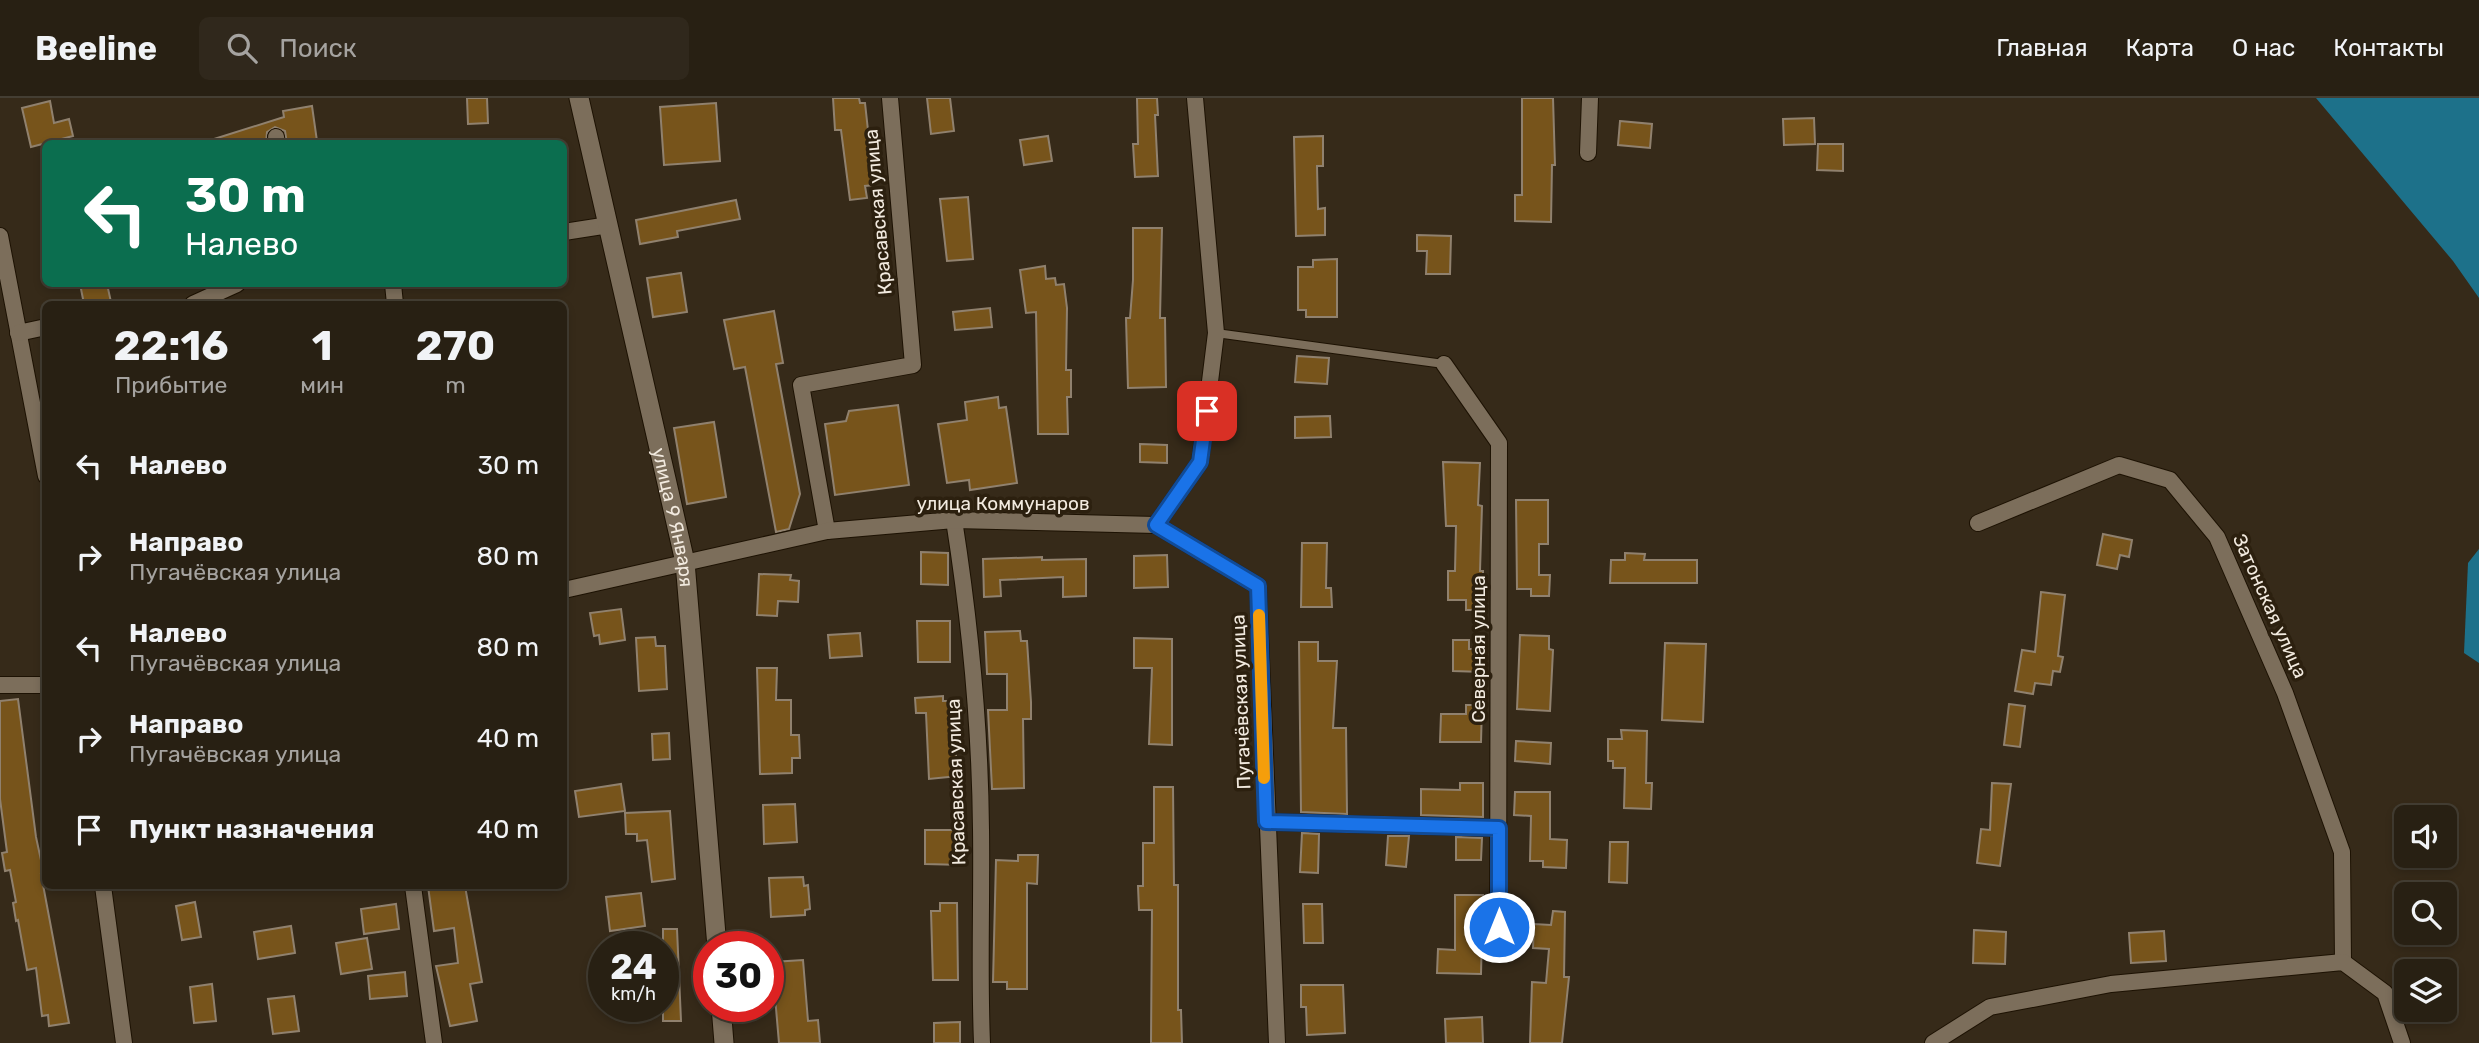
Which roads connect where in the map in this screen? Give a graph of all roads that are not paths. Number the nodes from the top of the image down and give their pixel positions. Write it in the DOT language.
graph roads {
  1 [pos="579,98"];
  2 [pos="890,98"];
  3 [pos="1195,98"];
  4 [pos="1590,98"];
  5 [pos="1588,153"];
  6 [pos="609,225"];
  7 [pos="567,232"];
  8 [pos="0,236"];
  9 [pos="231,287"];
  10 [pos="200,301"];
  11 [pos="42,328"];
  12 [pos="18,333"];
  13 [pos="1216,333"];
  14 [pos="1444,364"];
  15 [pos="42,456"];
  16 [pos="954,520"];
  17 [pos="1978,523"];
  18 [pos="1156,525"];
  19 [pos="827,531"];
  20 [pos="685,562"];
  21 [pos="567,589"];
  22 [pos="0,685"];
  23 [pos="42,685"];
  24 [pos="1266,822"];
  25 [pos="1499,828"];
  26 [pos="103,889"];
  27 [pos="413,889"];
  28 [pos="716,931"];
  29 [pos="1499,951"];
  30 [pos="2343,962"];
  31 [pos="722,1022"];
  32 [pos="124,1043"];
  33 [pos="434,1043"];
  34 [pos="724,1043"];
  35 [pos="982,1043"];
  36 [pos="1277,1043"];
  37 [pos="1933,1043"];
  38 [pos="2402,1043"];
  1 -- 6 [label="street, улица 9 Января"];
  2 -- 19 [label="street, Красавская улица"];
  3 -- 13 [label="street"];
  4 -- 5 [label="street"];
  6 -- 7 [label="street"];
  6 -- 20 [label="street, улица 9 Января"];
  8 -- 12 [label="street"];
  9 -- 10 [label="street"];
  11 -- 12 [label="street"];
  12 -- 15 [label="street"];
  13 -- 14 [label="lane"];
  13 -- 18 [label="street"];
  14 -- 25 [label="street, Северная улица"];
  16 -- 18 [label="street, улица Коммунаров"];
  16 -- 19 [label="street, улица Коммунаров"];
  16 -- 35 [label="street, Красавская улица"];
  17 -- 30 [label="street, Затонская улица"];
  18 -- 24 [label="street, Пугачёвская улица"];
  19 -- 20 [label="street, улица Коммунаров"];
  20 -- 21 [label="street, улица Коммунаров"];
  20 -- 28 [label="street, улица 9 Января"];
  22 -- 23 [label="street"];
  24 -- 25 [label="street"];
  24 -- 36 [label="street, Пугачёвская улица"];
  25 -- 29 [label="street, Северная улица"];
  26 -- 32 [label="street"];
  27 -- 33 [label="street"];
  30 -- 37 [label="street"];
  30 -- 38 [label="street"];
  31 -- 34 [label="street"];
}
